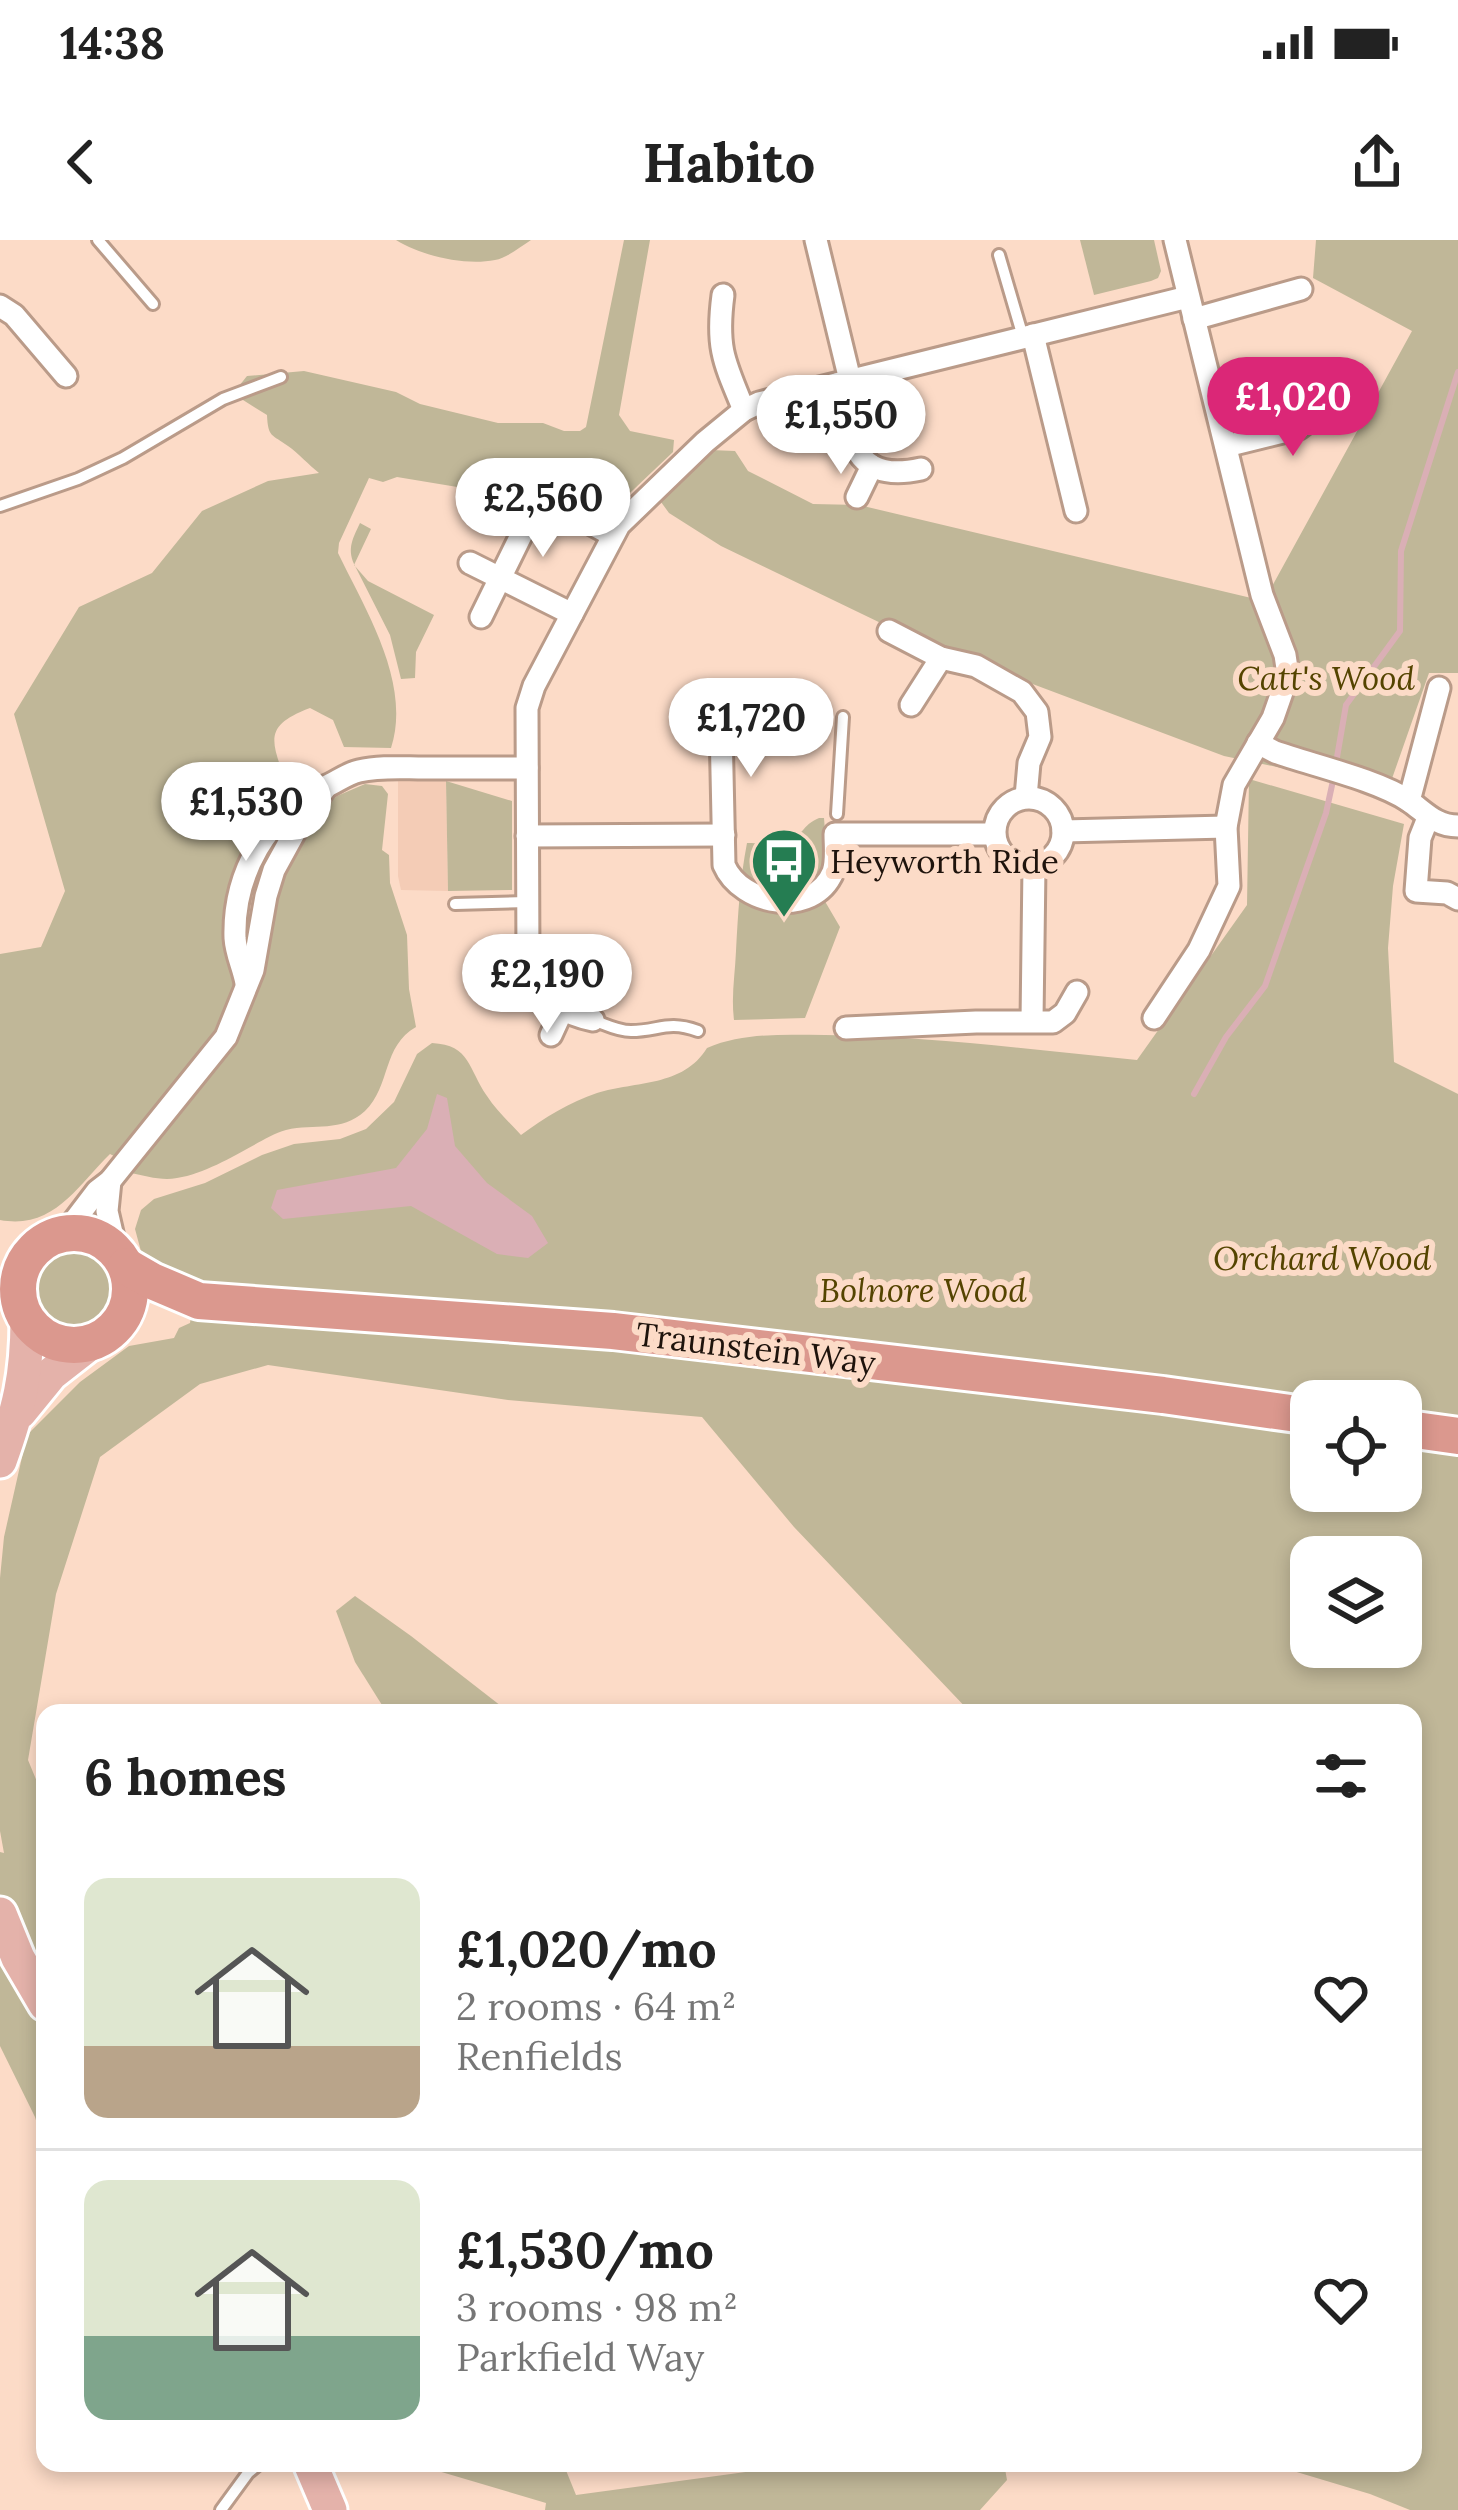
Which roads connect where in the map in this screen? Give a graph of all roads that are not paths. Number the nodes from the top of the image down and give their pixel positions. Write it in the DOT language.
graph roads {
  1 [pos="98,240"];
  2 [pos="816,240"];
  3 [pos="1174,240"];
  4 [pos="999,255"];
  5 [pos="1301,289"];
  6 [pos="723,295"];
  7 [pos="153,304"];
  8 [pos="0,306"];
  9 [pos="1191,308"];
  10 [pos="1028,336"];
  11 [pos="66,376"];
  12 [pos="281,377"];
  13 [pos="844,382"];
  14 [pos="1335,399"];
  15 [pos="744,410"];
  16 [pos="1226,446"];
  17 [pos="872,466"];
  18 [pos="921,470"];
  19 [pos="856,497"];
  20 [pos="0,506"];
  21 [pos="1076,511"];
  22 [pos="612,535"];
  23 [pos="470,563"];
  24 [pos="501,579"];
  25 [pos="572,614"];
  26 [pos="481,617"];
  27 [pos="889,631"];
  28 [pos="941,658"];
  29 [pos="1439,688"];
  30 [pos="911,705"];
  31 [pos="843,717"];
  32 [pos="721,726"];
  33 [pos="1266,748"];
  34 [pos="527,768"];
  35 [pos="1026,797"];
  36 [pos="1408,801"];
  37 [pos="1428,818"];
  38 [pos="836,824"];
  39 [pos="1226,826"];
  40 [pos="1458,826"];
  41 [pos="1063,831"];
  42 [pos="994,834"];
  43 [pos="724,835"];
  44 [pos="527,836"];
  45 [pos="1034,866"];
  46 [pos="1458,899"];
  47 [pos="527,902"];
  48 [pos="455,904"];
  49 [pos="1077,992"];
  50 [pos="562,1012"];
  51 [pos="1154,1018"];
  52 [pos="593,1020"];
  53 [pos="1032,1021"];
  54 [pos="846,1028"];
  55 [pos="698,1031"];
  56 [pos="551,1035"];
  57 [pos="110,1181"];
  58 [pos="57,1236"];
  59 [pos="0,1239"];
  60 [pos="121,1258"];
  61 [pos="15,1300"];
  62 [pos="199,1301"];
  63 [pos="106,1332"];
  64 [pos="1290,1413"];
  65 [pos="16,1418"];
  66 [pos="1422,1431"];
  67 [pos="1458,1436"];
  68 [pos="0,1461"];
  69 [pos="0,1914"];
  70 [pos="36,1989"];
  71 [pos="249,2472"];
  72 [pos="314,2472"];
  73 [pos="220,2510"];
  74 [pos="330,2510"];
  1 -- 7 [label="lane"];
  2 -- 13 [label="street"];
  3 -- 9 [label="street"];
  4 -- 10 [label="lane"];
  5 -- 9 [label="street"];
  6 -- 15 [label="street"];
  8 -- 11 [label="street"];
  9 -- 10 [label="street"];
  9 -- 16 [label="street"];
  10 -- 13 [label="street"];
  10 -- 21 [label="street"];
  12 -- 20 [label="lane"];
  13 -- 15 [label="street"];
  13 -- 17 [label="street"];
  14 -- 16 [label="street"];
  15 -- 22 [label="street"];
  16 -- 33 [label="street"];
  17 -- 18 [label="street"];
  17 -- 19 [label="street"];
  22 -- 24 [label="street"];
  22 -- 25 [label="street"];
  23 -- 24 [label="street"];
  24 -- 25 [label="street"];
  24 -- 26 [label="street"];
  25 -- 34 [label="street"];
  27 -- 28 [label="street"];
  28 -- 30 [label="street"];
  28 -- 35 [label="street"];
  29 -- 36 [label="street"];
  31 -- 38 [label="lane"];
  32 -- 43 [label="street"];
  33 -- 36 [label="street"];
  33 -- 39 [label="street"];
  34 -- 44 [label="street"];
  34 -- 57 [label="street"];
  35 -- 41 [label="street"];
  35 -- 42 [label="street"];
  36 -- 37 [label="street"];
  37 -- 40 [label="street"];
  37 -- 46 [label="street"];
  38 -- 42 [label="street"];
  38 -- 43 [label="street"];
  39 -- 41 [label="street"];
  39 -- 51 [label="street"];
  41 -- 45 [label="street"];
  42 -- 45 [label="street"];
  43 -- 44 [label="street"];
  44 -- 47 [label="street"];
  45 -- 53 [label="street"];
  47 -- 48 [label="lane"];
  47 -- 50 [label="street"];
  49 -- 53 [label="street"];
  50 -- 52 [label="street"];
  50 -- 56 [label="street"];
  52 -- 55 [label="lane"];
  53 -- 54 [label="street"];
  57 -- 58 [label="street"];
  57 -- 60 [label="street"];
  58 -- 59 [label="highway"];
  58 -- 60 [label="highway"];
  58 -- 61 [label="highway"];
  60 -- 62 [label="highway, Traunstein Way"];
  60 -- 63 [label="highway"];
  61 -- 63 [label="highway"];
  61 -- 65 [label="main road"];
  62 -- 63 [label="highway, Traunstein Way"];
  62 -- 64 [label="highway, Traunstein Way"];
  63 -- 65 [label="main road"];
  65 -- 68 [label="main road"];
  66 -- 67 [label="highway"];
  69 -- 70 [label="main road"];
  71 -- 73 [label="lane"];
  72 -- 74 [label="main road"];
}
